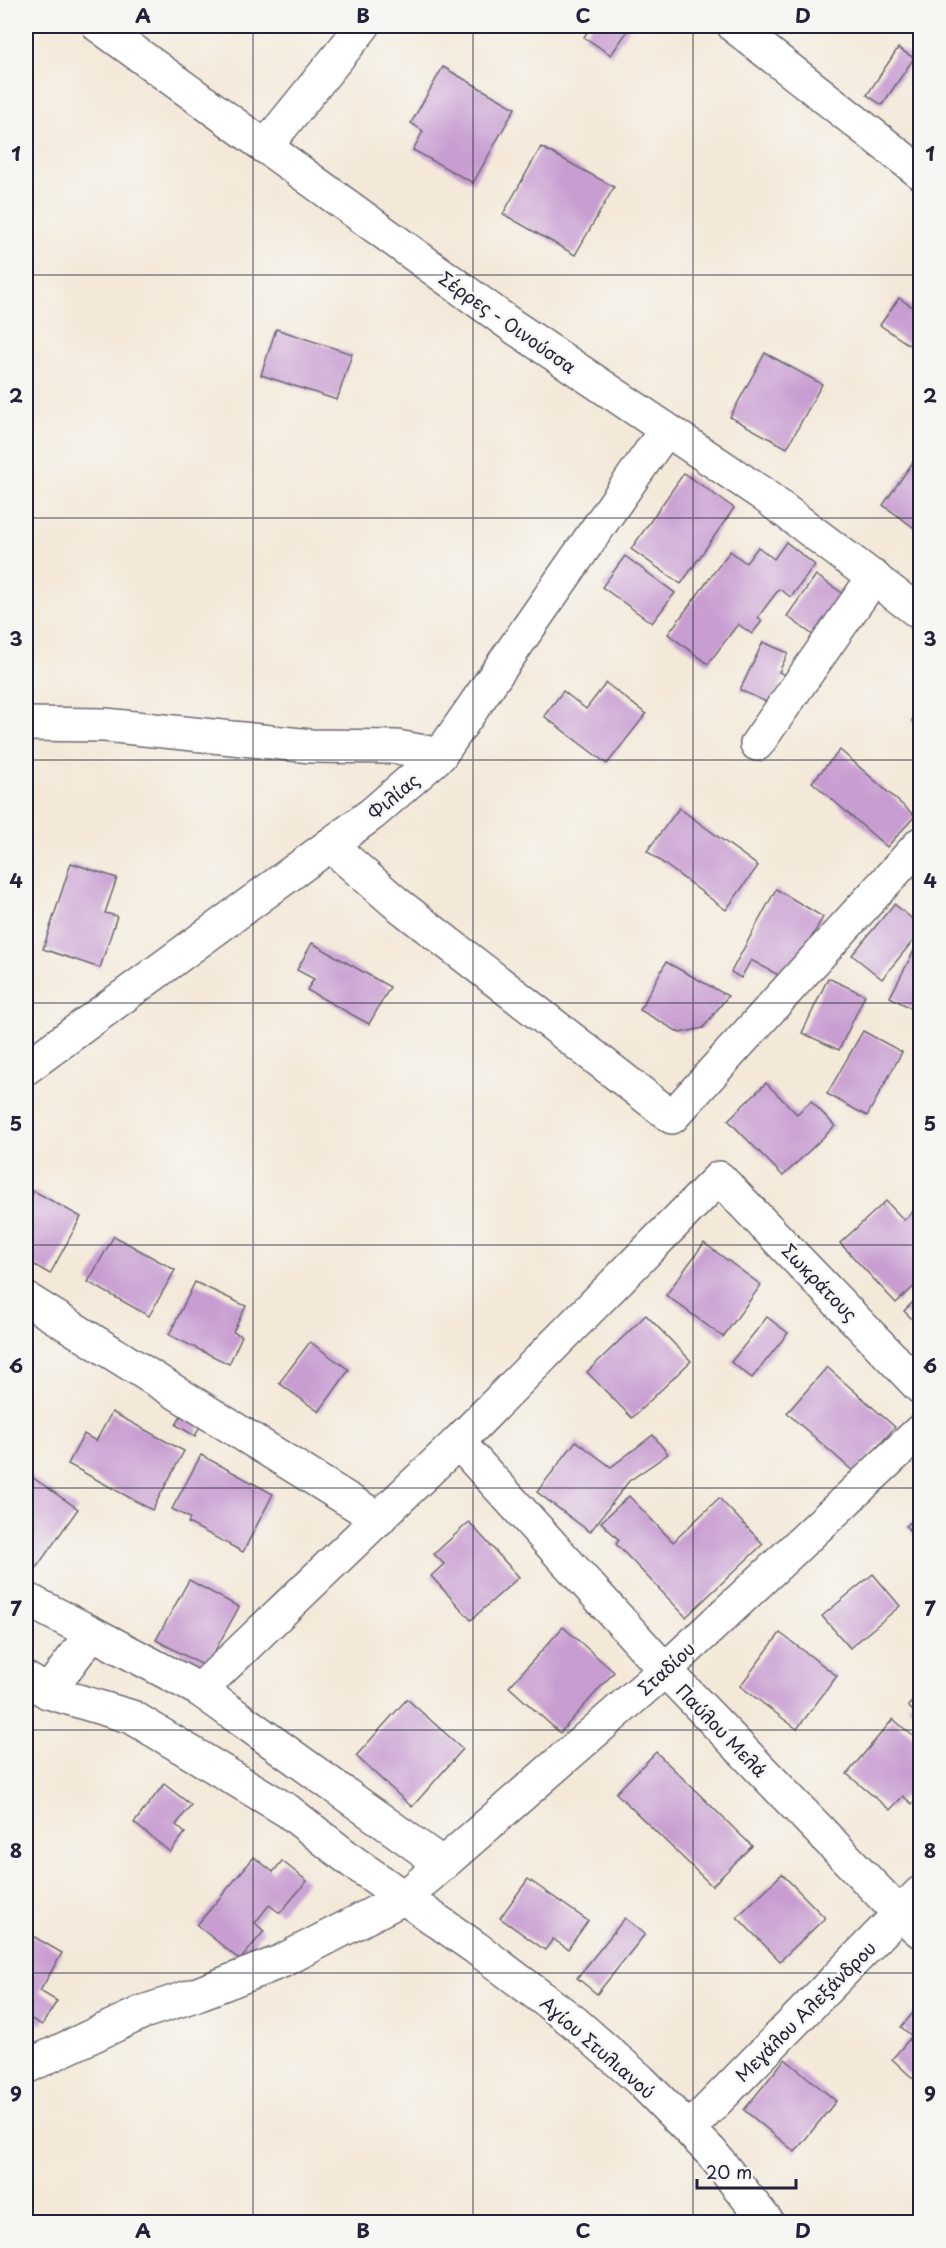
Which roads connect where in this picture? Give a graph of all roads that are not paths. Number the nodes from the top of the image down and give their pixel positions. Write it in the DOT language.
graph roads {
  1 [pos="99,26"];
  2 [pos="363,26"];
  3 [pos="734,26"];
  4 [pos="265,147"];
  5 [pos="921,172"];
  6 [pos="665,431"];
  7 [pos="874,577"];
  8 [pos="921,613"];
  9 [pos="26,724"];
  10 [pos="758,744"];
  11 [pos="440,755"];
  12 [pos="921,844"];
  13 [pos="330,845"];
  14 [pos="26,1068"];
  15 [pos="26,1299"];
  16 [pos="921,1387"];
  17 [pos="921,1431"];
  18 [pos="459,1442"];
  19 [pos="379,1519"];
  20 [pos="26,1599"];
  21 [pos="92,1634"];
  22 [pos="665,1670"];
  23 [pos="37,1685"];
  24 [pos="200,1690"];
  25 [pos="441,1863"];
  26 [pos="405,1897"];
  27 [pos="914,1913"];
  28 [pos="26,2067"];
  29 [pos="690,2128"];
  30 [pos="767,2223"];
  1 -- 4 [label="street, Σέρρες - Οινούσσα"];
  2 -- 4 [label="street"];
  3 -- 5 [label="street"];
  4 -- 6 [label="street, Σέρρες - Οινούσσα"];
  6 -- 7 [label="street, Σέρρες - Οινούσσα"];
  6 -- 11 [label="street, Φιλίας"];
  7 -- 8 [label="street, Σέρρες - Οινούσσα"];
  7 -- 10 [label="street"];
  9 -- 11 [label="street"];
  11 -- 13 [label="street, Φιλίας"];
  12 -- 13 [label="street"];
  13 -- 14 [label="street, Φιλίας"];
  15 -- 19 [label="street"];
  16 -- 18 [label="street, Σωκράτους"];
  17 -- 22 [label="street, Σταδίου"];
  18 -- 19 [label="street"];
  18 -- 22 [label="street, Παύλου Μελά"];
  19 -- 24 [label="street"];
  20 -- 21 [label="street"];
  21 -- 23 [label="street"];
  21 -- 24 [label="street"];
  22 -- 25 [label="street, Σταδίου"];
  22 -- 27 [label="street, Παύλου Μελά"];
  23 -- 26 [label="street, Αγίου Στυλιανού"];
  24 -- 25 [label="street"];
  25 -- 26 [label="street, Σταδίου"];
  26 -- 28 [label="street, Σταδίου"];
  26 -- 29 [label="street, Αγίου Στυλιανού"];
  27 -- 29 [label="street, Μεγάλου Αλεξάνδρου"];
  29 -- 30 [label="street, Αγίου Στυλιανού"];
}
